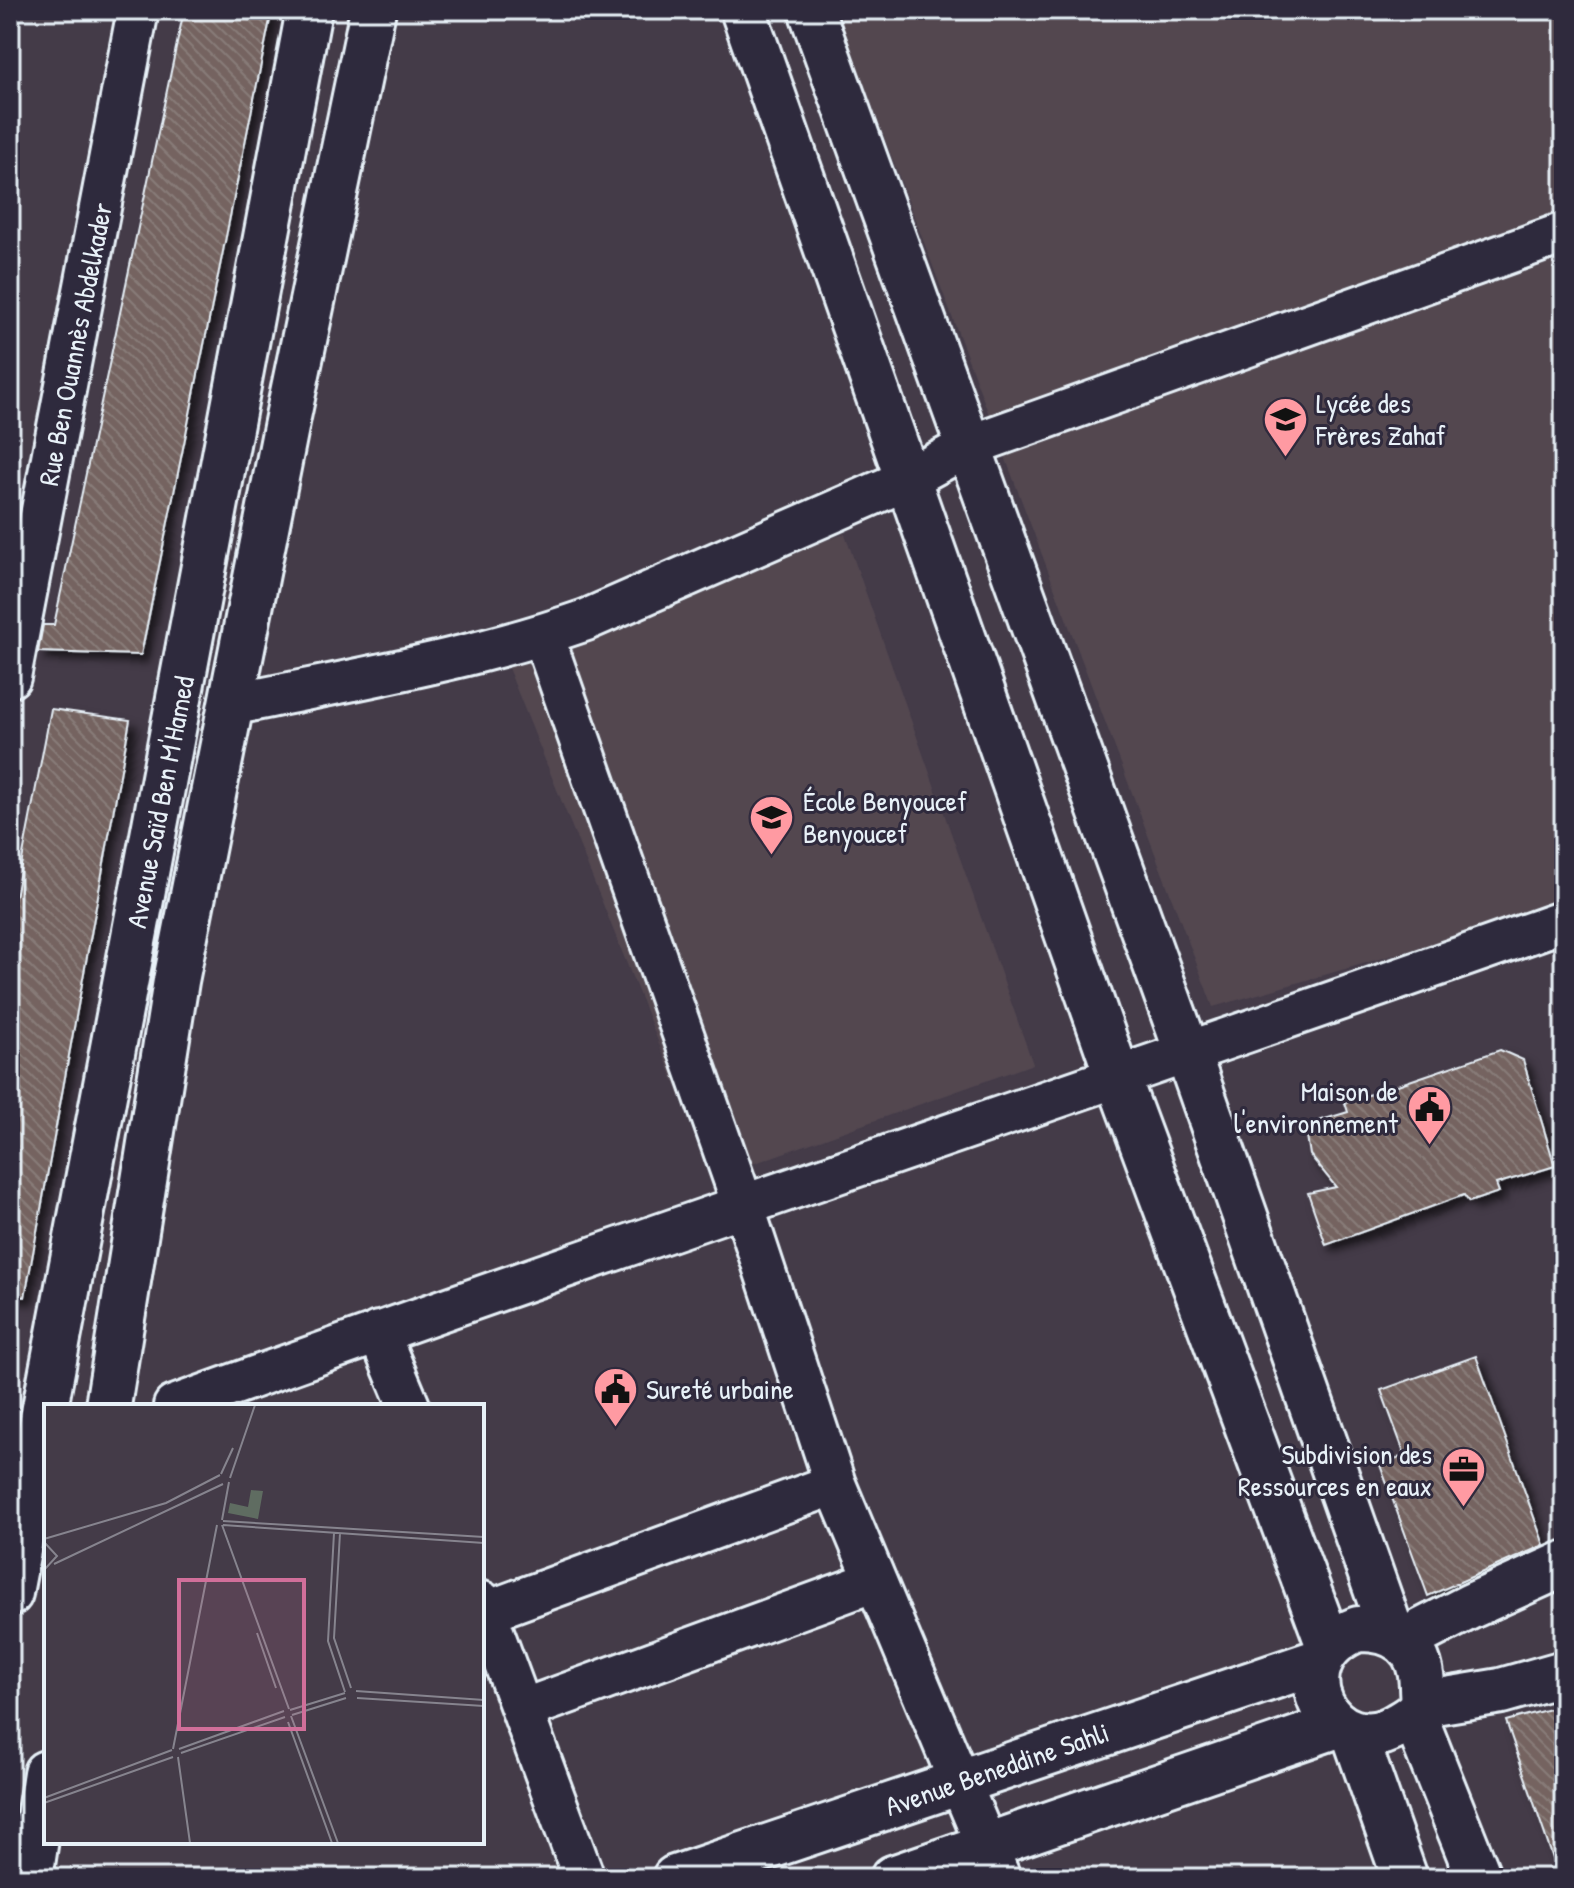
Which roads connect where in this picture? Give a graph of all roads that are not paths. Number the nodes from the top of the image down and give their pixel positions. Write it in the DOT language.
graph roads {
  1 [pos="138,10"];
  2 [pos="309,10"];
  3 [pos="373,10"];
  4 [pos="743,10"];
  5 [pos="811,10"];
  6 [pos="1564,233"];
  7 [pos="968,446"];
  8 [pos="908,479"];
  9 [pos="543,635"];
  10 [pos="10,677"];
  11 [pos="231,705"];
  12 [pos="1564,921"];
  13 [pos="1188,1054"];
  14 [pos="1118,1078"];
  15 [pos="743,1205"];
  16 [pos="378,1332"];
  17 [pos="46,1404"];
  18 [pos="108,1404"];
  19 [pos="180,1404"];
  20 [pos="408,1404"];
  21 [pos="44,1413"];
  22 [pos="835,1484"];
  23 [pos="1564,1564"];
  24 [pos="875,1581"];
  25 [pos="10,1593"];
  26 [pos="484,1607"];
  27 [pos="1398,1637"];
  28 [pos="1324,1654"];
  29 [pos="1564,1673"];
  30 [pos="1418,1709"];
  31 [pos="522,1710"];
  32 [pos="1346,1729"];
  33 [pos="958,1782"];
  34 [pos="44,1786"];
  35 [pos="994,1862"];
  36 [pos="30,1878"];
  37 [pos="584,1878"];
  38 [pos="675,1878"];
  39 [pos="893,1878"];
  40 [pos="1405,1878"];
  41 [pos="1479,1878"];
  1 -- 10 [label="street, Rue Ben Ouannès Abdelkader"];
  2 -- 17 [label="main road, Avenue Saïd Ben M'Hamed"];
  3 -- 11 [label="main road, Avenue Saïd Ben M'Hamed"];
  4 -- 8 [label="main road"];
  5 -- 7 [label="main road"];
  6 -- 7 [label="street"];
  7 -- 8 [label="street"];
  7 -- 13 [label="main road"];
  8 -- 9 [label="street"];
  8 -- 14 [label="main road"];
  9 -- 11 [label="street"];
  9 -- 15 [label="street"];
  11 -- 18 [label="main road, Avenue Saïd Ben M'Hamed"];
  12 -- 13 [label="street"];
  13 -- 14 [label="street"];
  13 -- 27 [label="main road"];
  14 -- 15 [label="street"];
  14 -- 28 [label="main road"];
  15 -- 16 [label="street"];
  15 -- 22 [label="street"];
  16 -- 19 [label="street"];
  16 -- 20 [label="street"];
  21 -- 25 [label="main road, Avenue Saïd Ben M'Hamed"];
  22 -- 24 [label="street"];
  22 -- 26 [label="street"];
  23 -- 27 [label="main road"];
  24 -- 31 [label="street"];
  24 -- 33 [label="street"];
  26 -- 31 [label="street"];
  27 -- 28 [label="main road"];
  27 -- 30 [label="main road"];
  28 -- 32 [label="main road"];
  28 -- 33 [label="main road, Avenue Beneddine Sahli"];
  29 -- 30 [label="main road"];
  30 -- 32 [label="main road"];
  30 -- 41 [label="main road"];
  31 -- 37 [label="street"];
  32 -- 35 [label="main road"];
  32 -- 40 [label="main road"];
  33 -- 35 [label="street"];
  33 -- 38 [label="main road, Avenue Beneddine Sahli"];
  34 -- 36 [label="main road"];
  35 -- 39 [label="main road"];
}
